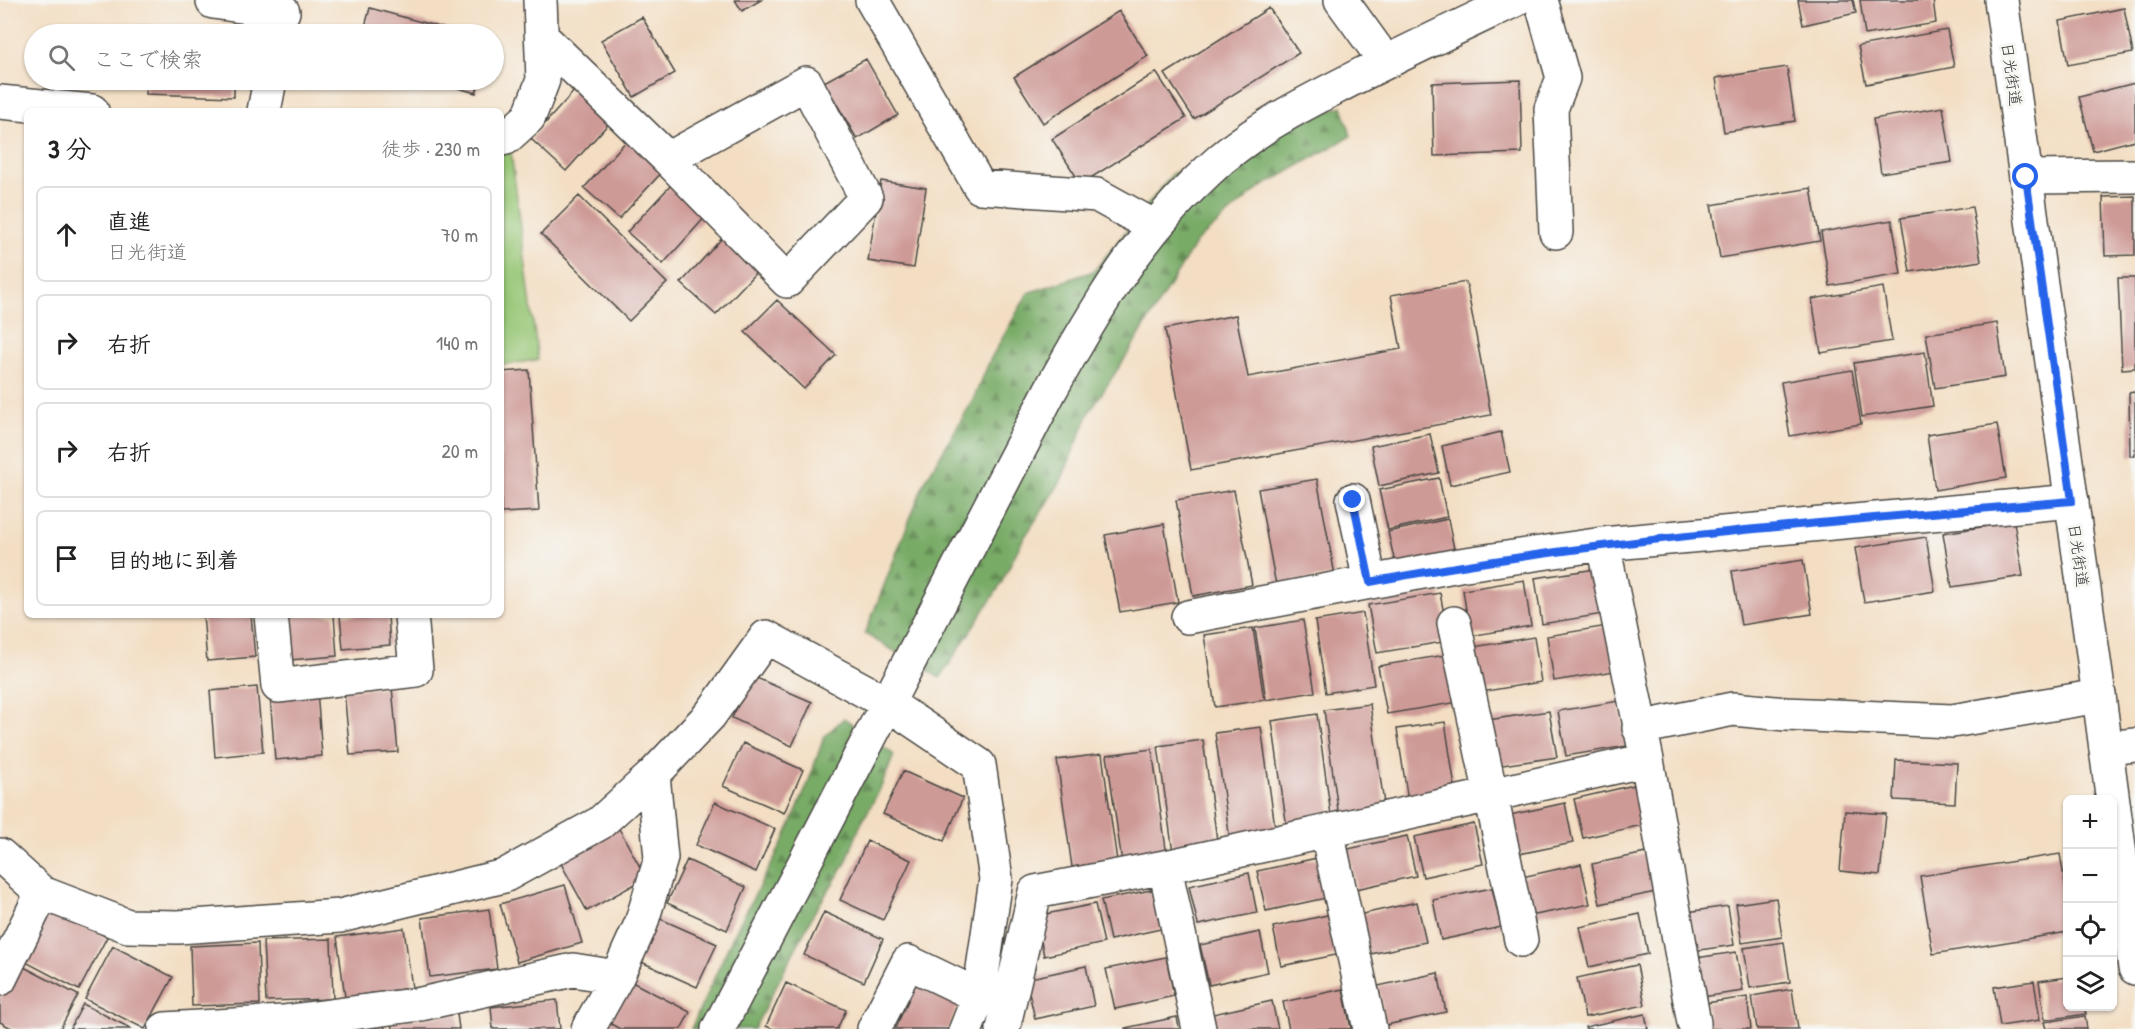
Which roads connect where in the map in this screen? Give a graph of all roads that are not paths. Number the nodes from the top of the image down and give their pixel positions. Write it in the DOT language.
graph roads {
  1 [pos="213,0"];
  2 [pos="540,0"];
  3 [pos="872,0"];
  4 [pos="1341,0"];
  5 [pos="1515,0"];
  6 [pos="1541,0"];
  7 [pos="2001,0"];
  8 [pos="283,16"];
  9 [pos="542,37"];
  10 [pos="1385,61"];
  11 [pos="268,90"];
  12 [pos="0,102"];
  13 [pos="61,108"];
  14 [pos="265,108"];
  15 [pos="504,138"];
  16 [pos="668,159"];
  17 [pos="2135,176"];
  18 [pos="2026,177"];
  19 [pos="1155,227"];
  20 [pos="1556,232"];
  21 [pos="1353,500"];
  22 [pos="2072,501"];
  23 [pos="1603,544"];
  24 [pos="1370,582"];
  25 [pos="1188,617"];
  26 [pos="271,618"];
  27 [pos="411,618"];
  28 [pos="1454,623"];
  29 [pos="2099,696"];
  30 [pos="887,703"];
  31 [pos="1639,728"];
  32 [pos="2120,746"];
  33 [pos="1647,760"];
  34 [pos="653,775"];
  35 [pos="1491,795"];
  36 [pos="1327,832"];
  37 [pos="0,855"];
  38 [pos="1165,867"];
  39 [pos="42,893"];
  40 [pos="1521,940"];
  41 [pos="2135,968"];
  42 [pos="617,977"];
  43 [pos="0,979"];
  44 [pos="979,996"];
  45 [pos="1694,1023"];
  46 [pos="165,1029"];
  47 [pos="588,1029"];
  48 [pos="718,1029"];
  49 [pos="874,1029"];
  50 [pos="966,1029"];
  51 [pos="1003,1029"];
  52 [pos="1199,1029"];
  53 [pos="1370,1029"];
  1 -- 8 [label="street"];
  2 -- 9 [label="street"];
  3 -- 19 [label="street"];
  4 -- 10 [label="street"];
  5 -- 10 [label="street"];
  6 -- 20 [label="street"];
  7 -- 18 [label="street, 日光街道"];
  9 -- 15 [label="street"];
  9 -- 16 [label="street"];
  10 -- 19 [label="street"];
  11 -- 14 [label="street"];
  12 -- 13 [label="street"];
  16 -- 16 [label="street"];
  17 -- 18 [label="street"];
  18 -- 22 [label="street, 日光街道"];
  19 -- 30 [label="street"];
  21 -- 24 [label="street"];
  22 -- 23 [label="street"];
  22 -- 29 [label="street, 日光街道"];
  23 -- 24 [label="street"];
  23 -- 31 [label="street"];
  24 -- 25 [label="street"];
  26 -- 27 [label="street"];
  28 -- 35 [label="street"];
  29 -- 31 [label="street"];
  29 -- 32 [label="street, 日光街道"];
  30 -- 34 [label="street"];
  30 -- 44 [label="street"];
  30 -- 48 [label="street"];
  31 -- 33 [label="street"];
  32 -- 41 [label="street, 日光街道"];
  33 -- 35 [label="street"];
  33 -- 45 [label="street"];
  34 -- 39 [label="street"];
  34 -- 42 [label="street"];
  35 -- 36 [label="street"];
  35 -- 40 [label="street"];
  36 -- 38 [label="street"];
  36 -- 53 [label="street"];
  37 -- 39 [label="street"];
  38 -- 51 [label="street"];
  38 -- 52 [label="street"];
  39 -- 43 [label="street"];
  42 -- 46 [label="street"];
  42 -- 47 [label="street"];
  44 -- 49 [label="street"];
  44 -- 50 [label="street"];
}
